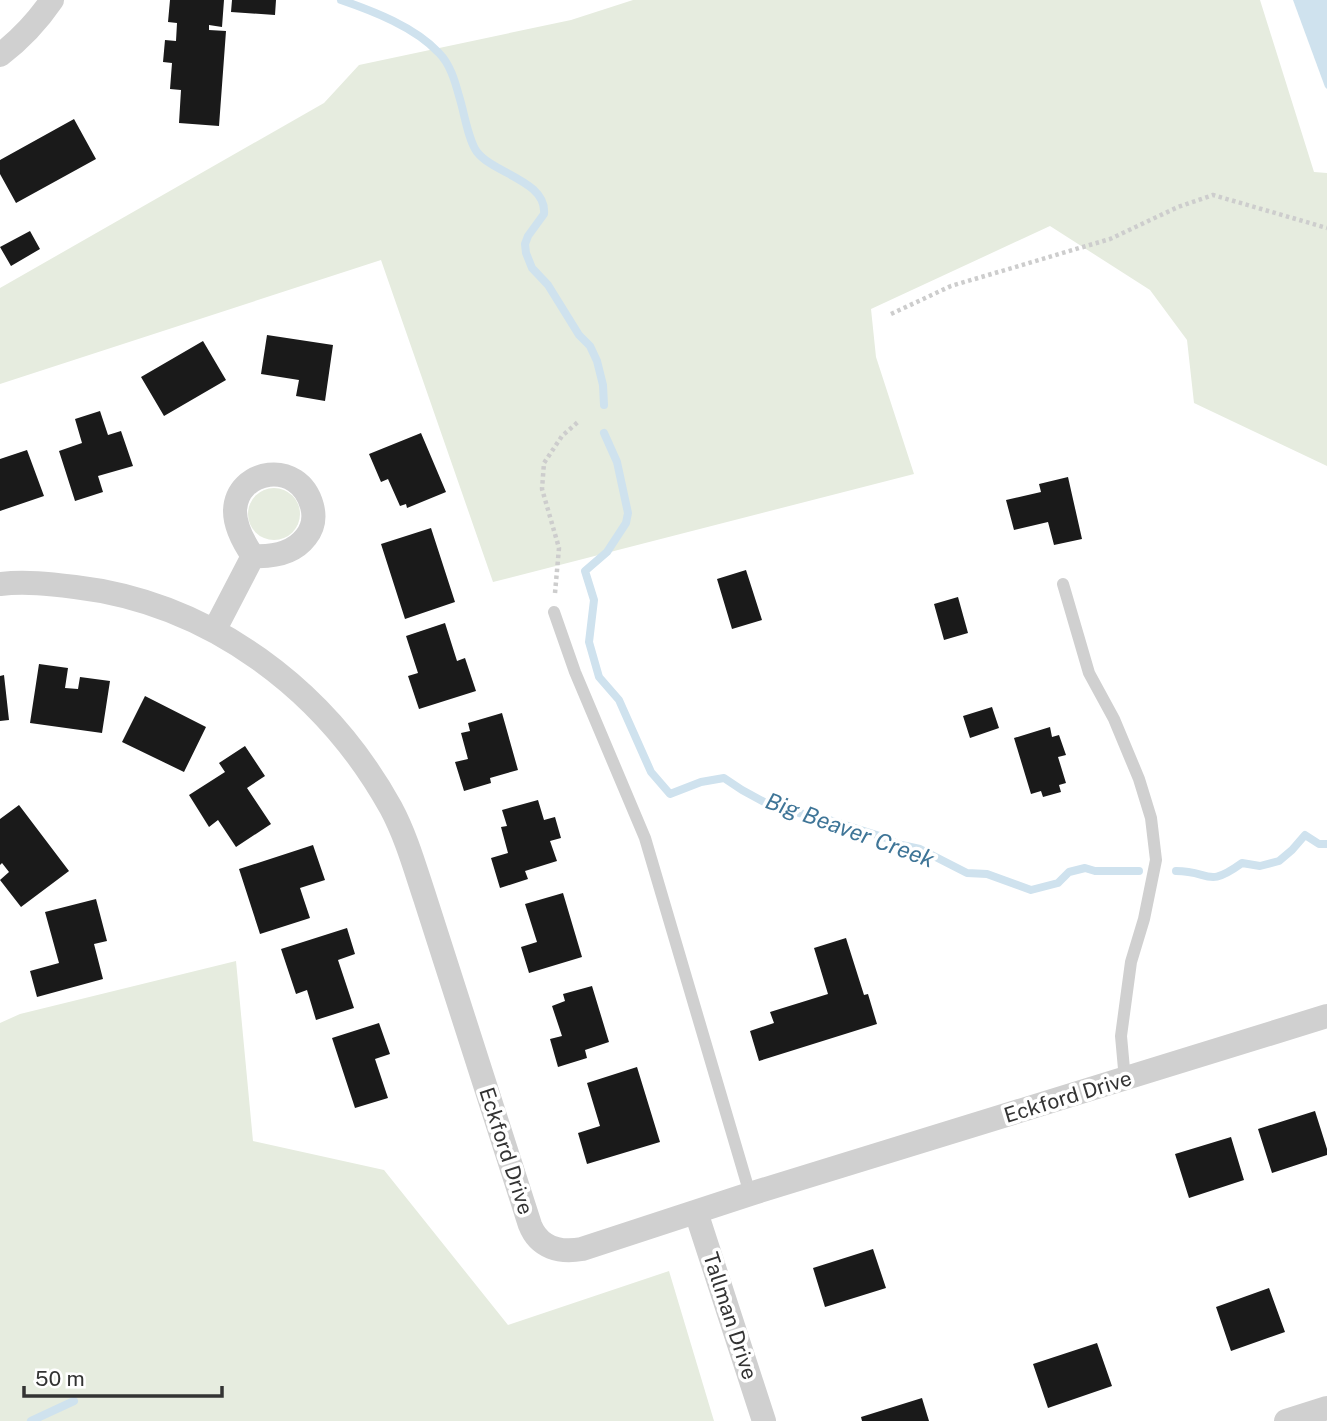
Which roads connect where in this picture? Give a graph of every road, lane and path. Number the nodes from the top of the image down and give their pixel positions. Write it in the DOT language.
graph roads {
  1 [pos="52,0"];
  2 [pos="0,55"];
  3 [pos="1327,228"];
  4 [pos="891,314"];
  5 [pos="579,421"];
  6 [pos="253,556"];
  7 [pos="0,583"];
  8 [pos="1063,584"];
  9 [pos="554,612"];
  10 [pos="214,631"];
  11 [pos="1327,1017"];
  12 [pos="1125,1080"];
  13 [pos="750,1194"];
  14 [pos="696,1212"];
  15 [pos="1327,1408"];
  16 [pos="764,1421"];
  17 [pos="1286,1421"];
  1 -- 2 [label="street"];
  3 -- 4 [label="path"];
  5 -- 9 [label="path"];
  6 -- 10 [label="street"];
  7 -- 10 [label="street, Eckford Drive"];
  8 -- 12 [label="lane"];
  9 -- 13 [label="lane"];
  10 -- 14 [label="street, Eckford Drive"];
  11 -- 12 [label="street, Eckford Drive"];
  12 -- 13 [label="street, Eckford Drive"];
  13 -- 14 [label="street, Eckford Drive"];
  14 -- 16 [label="street, Tallman Drive"];
  15 -- 17 [label="street"];
}
